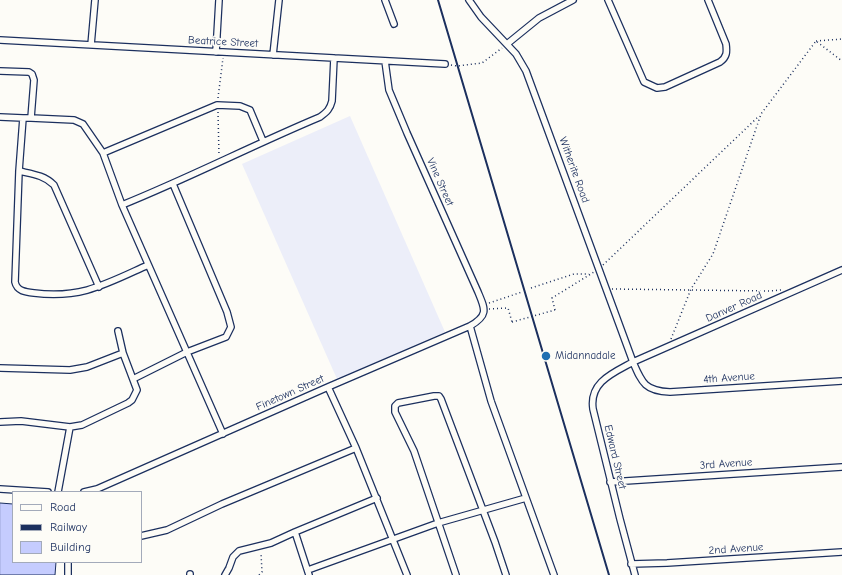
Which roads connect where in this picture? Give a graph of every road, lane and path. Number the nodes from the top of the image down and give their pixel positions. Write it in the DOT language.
graph roads {
  1 [pos="95,0"];
  2 [pos="219,0"];
  3 [pos="279,0"];
  4 [pos="385,0"];
  5 [pos="469,0"];
  6 [pos="573,0"];
  7 [pos="608,0"];
  8 [pos="708,0"];
  9 [pos="394,24"];
  10 [pos="842,38"];
  11 [pos="0,40"];
  12 [pos="816,41"];
  13 [pos="507,44"];
  14 [pos="91,45"];
  15 [pos="216,52"];
  16 [pos="273,55"];
  17 [pos="334,58"];
  18 [pos="385,61"];
  19 [pos="842,61"];
  20 [pos="445,64"];
  21 [pos="0,71"];
  22 [pos="761,114"];
  23 [pos="0,116"];
  24 [pos="23,118"];
  25 [pos="31,118"];
  26 [pos="263,141"];
  27 [pos="104,153"];
  28 [pos="19,171"];
  29 [pos="173,184"];
  30 [pos="122,205"];
  31 [pos="148,265"];
  32 [pos="599,269"];
  33 [pos="842,270"];
  34 [pos="590,274"];
  35 [pos="99,287"];
  36 [pos="531,288"];
  37 [pos="606,289"];
  38 [pos="690,289"];
  39 [pos="782,289"];
  40 [pos="522,292"];
  41 [pos="484,307"];
  42 [pos="470,326"];
  43 [pos="118,331"];
  44 [pos="667,348"];
  45 [pos="187,352"];
  46 [pos="123,353"];
  47 [pos="633,362"];
  48 [pos="0,368"];
  49 [pos="133,379"];
  50 [pos="842,381"];
  51 [pos="328,387"];
  52 [pos="0,422"];
  53 [pos="70,427"];
  54 [pos="223,434"];
  55 [pos="356,448"];
  56 [pos="842,467"];
  57 [pos="610,482"];
  58 [pos="0,489"];
  59 [pos="32,491"];
  60 [pos="58,491"];
  61 [pos="88,491"];
  62 [pos="377,498"];
  63 [pos="526,498"];
  64 [pos="483,511"];
  65 [pos="438,523"];
  66 [pos="296,532"];
  67 [pos="142,536"];
  68 [pos="393,540"];
  69 [pos="261,547"];
  70 [pos="842,552"];
  71 [pos="68,563"];
  72 [pos="631,564"];
  73 [pos="308,573"];
  74 [pos="68,575"];
  75 [pos="224,575"];
  76 [pos="259,575"];
  77 [pos="407,575"];
  78 [pos="456,575"];
  79 [pos="506,575"];
  80 [pos="554,575"];
  81 [pos="635,575"];
  1 -- 14 [label="street"];
  2 -- 15 [label="street"];
  3 -- 16 [label="street"];
  4 -- 9 [label="street"];
  5 -- 13 [label="street, Witherite Road"];
  6 -- 13 [label="street"];
  7 -- 8 [label="street"];
  10 -- 12 [label="path"];
  11 -- 14 [label="street, Beatrice Street"];
  12 -- 19 [label="path"];
  12 -- 22 [label="path"];
  13 -- 20 [label="path"];
  13 -- 32 [label="street, Witherite Road"];
  14 -- 15 [label="street, Beatrice Street"];
  15 -- 16 [label="street, Beatrice Street"];
  16 -- 17 [label="street, Beatrice Street"];
  17 -- 18 [label="street, Beatrice Street"];
  17 -- 26 [label="street"];
  18 -- 20 [label="street, Beatrice Street"];
  18 -- 41 [label="street, Vine Street"];
  21 -- 25 [label="street"];
  22 -- 32 [label="path"];
  22 -- 38 [label="path"];
  23 -- 24 [label="street"];
  24 -- 25 [label="street"];
  24 -- 28 [label="street"];
  25 -- 27 [label="street"];
  26 -- 27 [label="street"];
  26 -- 29 [label="street"];
  27 -- 30 [label="street"];
  28 -- 35 [label="street"];
  28 -- 35 [label="street"];
  29 -- 30 [label="street"];
  29 -- 45 [label="street"];
  30 -- 31 [label="street"];
  31 -- 35 [label="street"];
  31 -- 45 [label="street"];
  32 -- 34 [label="path"];
  32 -- 37 [label="street, Witherite Road"];
  33 -- 44 [label="street, Danver Road"];
  34 -- 36 [label="path"];
  34 -- 41 [label="path, bridge"];
  37 -- 38 [label="path"];
  37 -- 47 [label="street, Witherite Road"];
  38 -- 39 [label="path"];
  38 -- 44 [label="path"];
  40 -- 41 [label="path"];
  41 -- 42 [label="street, Finetown Street"];
  42 -- 51 [label="street, Finetown Street"];
  42 -- 63 [label="street"];
  43 -- 46 [label="street"];
  44 -- 47 [label="street, Danver Road"];
  45 -- 49 [label="street"];
  45 -- 54 [label="street"];
  46 -- 48 [label="street"];
  46 -- 49 [label="street"];
  47 -- 50 [label="street, 4th Avenue"];
  47 -- 57 [label="street, Edward Street"];
  49 -- 53 [label="street"];
  51 -- 54 [label="street, Finetown Street"];
  51 -- 55 [label="street"];
  52 -- 53 [label="street"];
  53 -- 60 [label="street"];
  54 -- 61 [label="street, Finetown Street"];
  55 -- 62 [label="street"];
  55 -- 67 [label="street"];
  56 -- 57 [label="street, 3rd Avenue"];
  57 -- 72 [label="street, Edward Street"];
  58 -- 59 [label="street"];
  62 -- 66 [label="street"];
  62 -- 68 [label="street"];
  63 -- 64 [label="street"];
  63 -- 80 [label="street"];
  64 -- 65 [label="street"];
  64 -- 65 [label="street"];
  64 -- 79 [label="street"];
  65 -- 68 [label="street"];
  65 -- 78 [label="street"];
  66 -- 69 [label="street"];
  66 -- 73 [label="street"];
  68 -- 73 [label="street"];
  68 -- 77 [label="street"];
  69 -- 75 [label="street"];
  69 -- 76 [label="path"];
  70 -- 72 [label="street, 2nd Avenue"];
  71 -- 74 [label="street"];
  72 -- 81 [label="street, Edward Street"];
}
